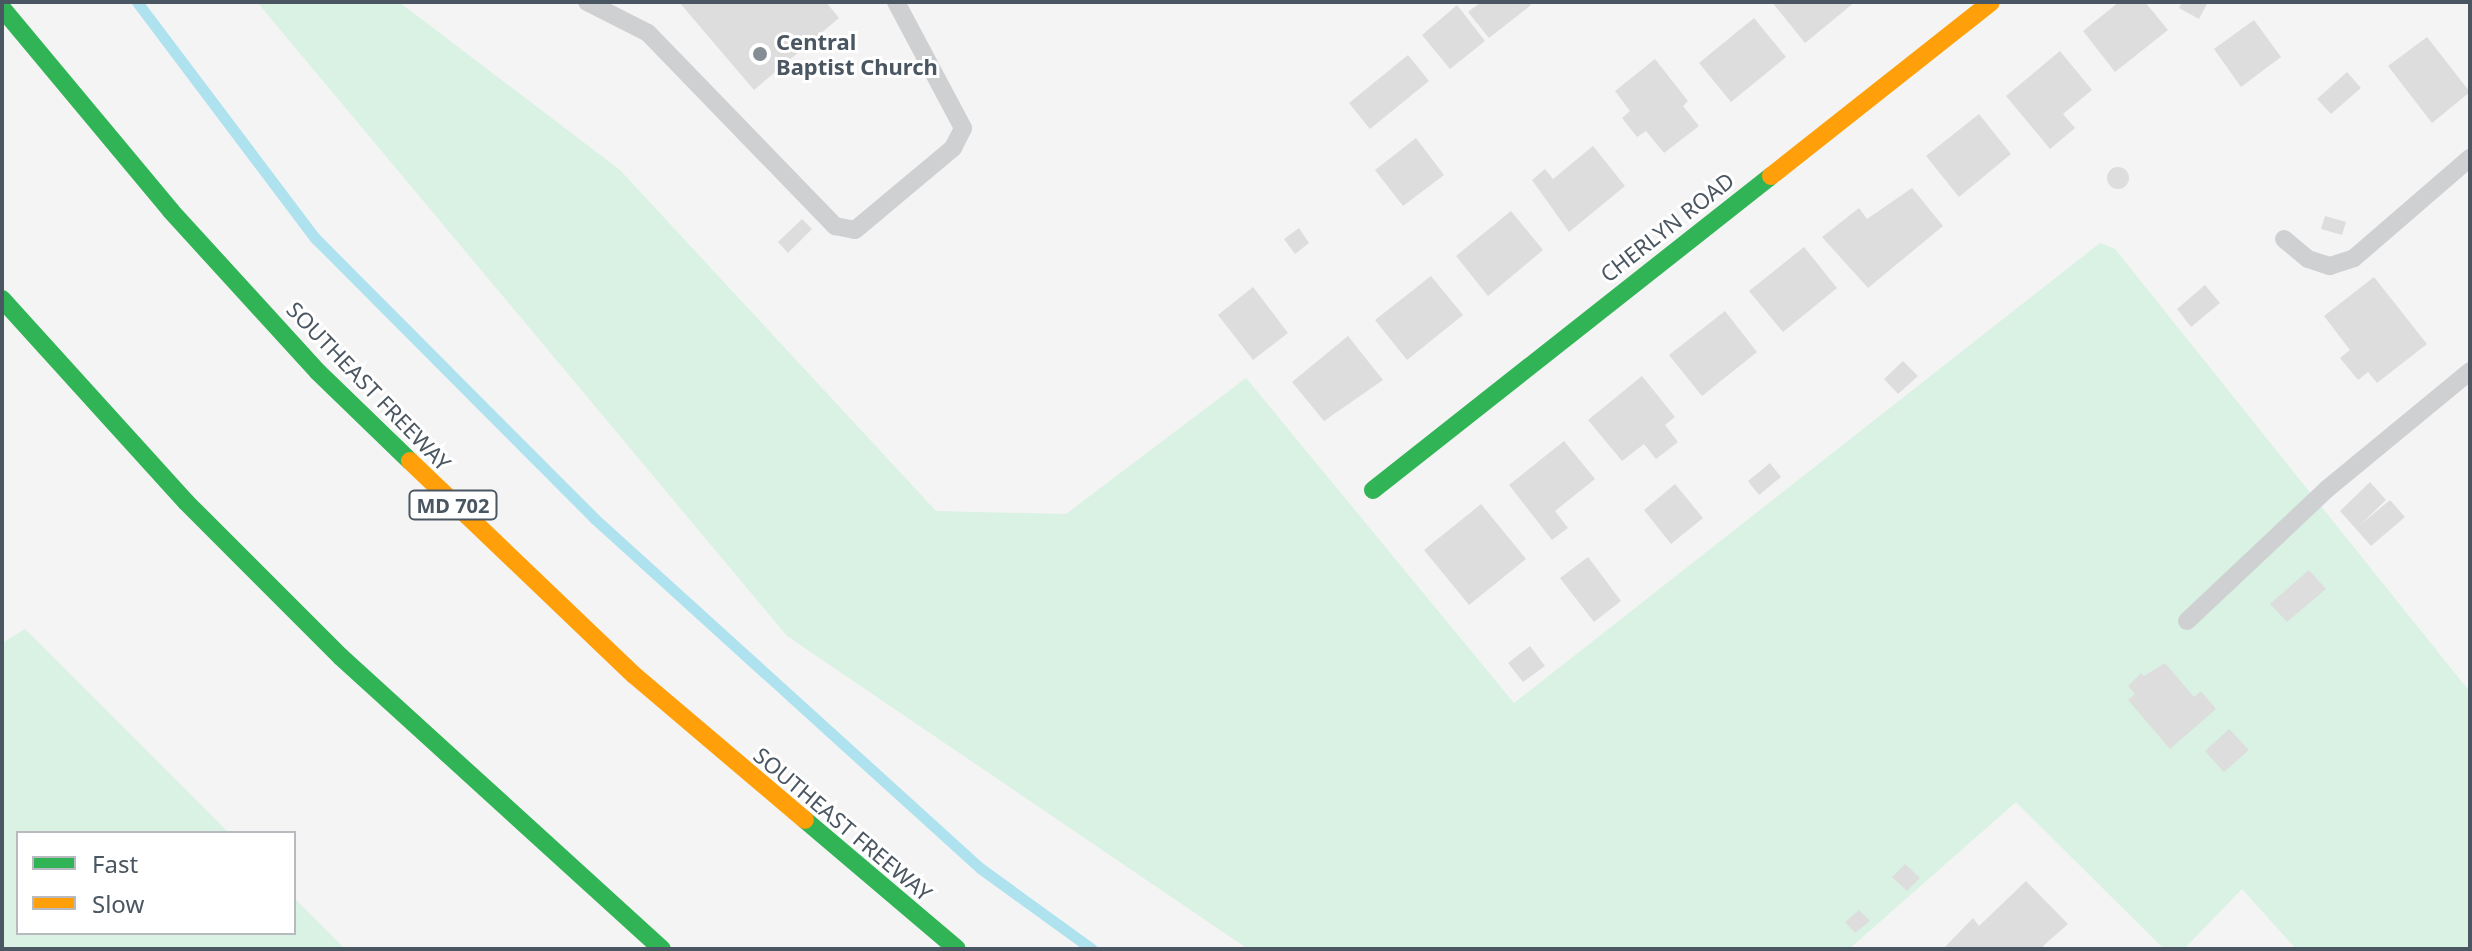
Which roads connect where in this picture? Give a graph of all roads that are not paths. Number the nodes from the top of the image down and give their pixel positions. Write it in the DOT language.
graph roads {
  1 [pos="587,2"];
  2 [pos="896,2"];
  3 [pos="1991,2"];
  4 [pos="2,8"];
  5 [pos="2470,158"];
  6 [pos="2284,239"];
  7 [pos="2,299"];
  8 [pos="2466,383"];
  9 [pos="1373,490"];
  10 [pos="2187,621"];
  11 [pos="662,949"];
  12 [pos="957,949"];
  1 -- 2 [label="lane"];
  3 -- 9 [label="main road, CHERLYN ROAD"];
  4 -- 12 [label="main road, SOUTHEAST FREEWAY / MD 702"];
  5 -- 6 [label="lane"];
  7 -- 11 [label="main road"];
  8 -- 10 [label="lane"];
}
